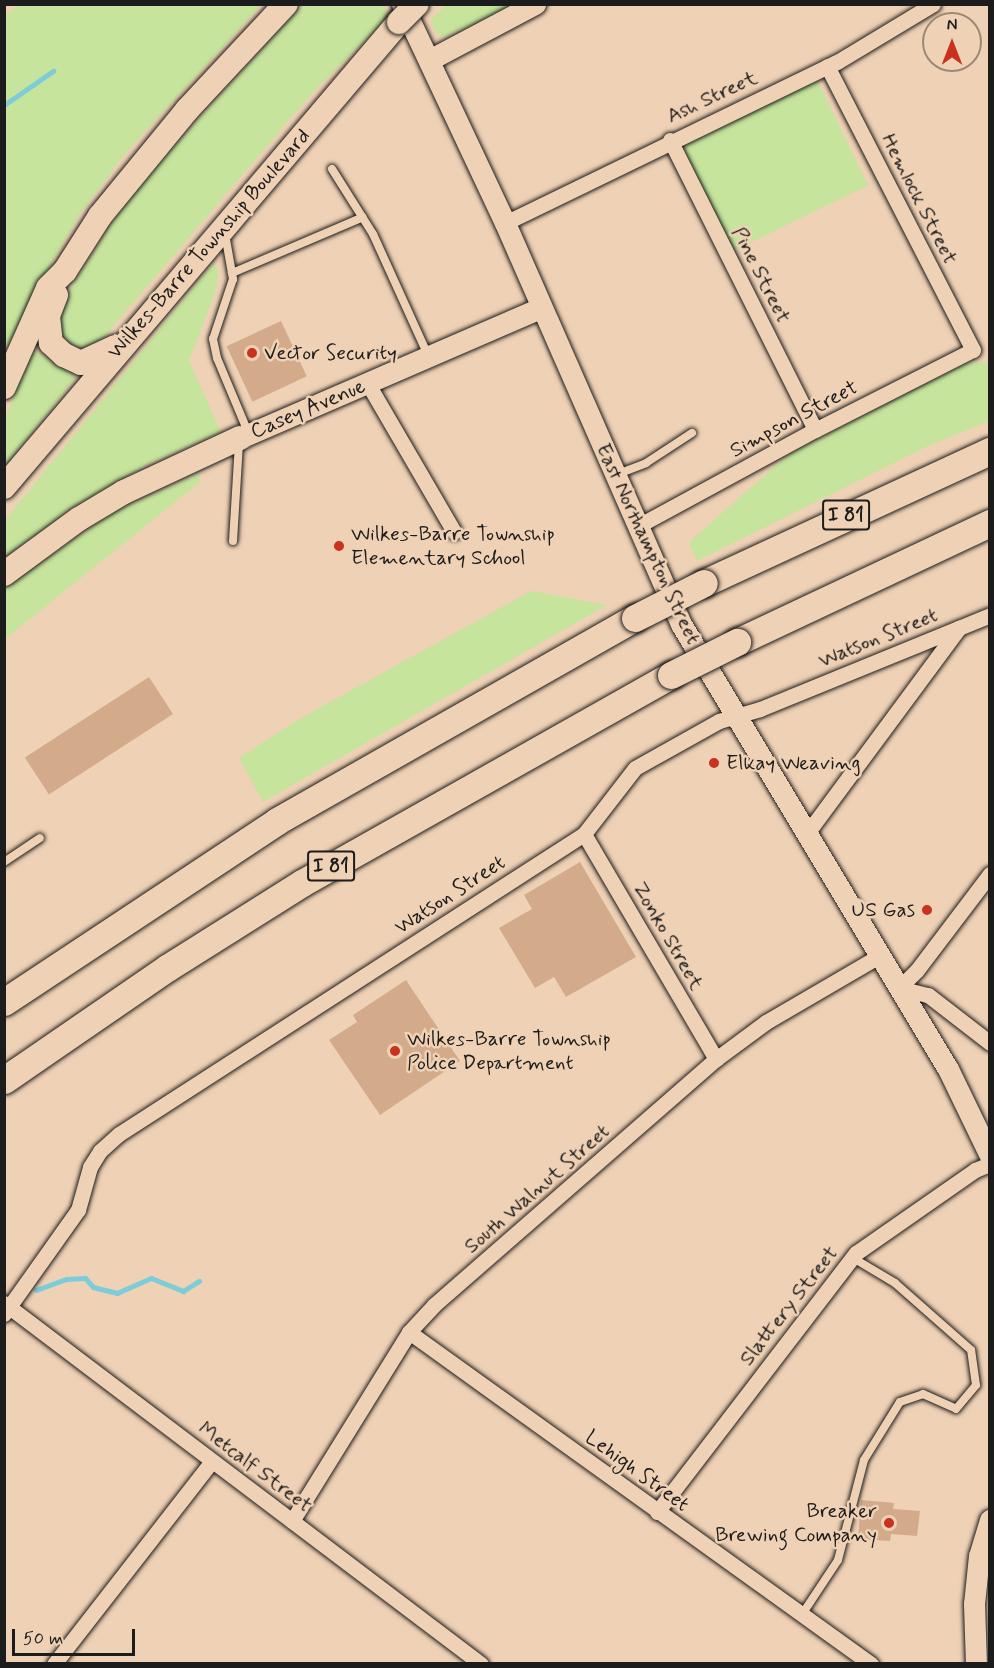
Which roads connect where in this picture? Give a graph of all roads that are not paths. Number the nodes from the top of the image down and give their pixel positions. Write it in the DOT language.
graph roads {
  1 [pos="286,4"];
  2 [pos="417,4"];
  3 [pos="535,4"];
  4 [pos="933,4"];
  5 [pos="401,13"];
  6 [pos="431,58"];
  7 [pos="827,66"];
  8 [pos="670,140"];
  9 [pos="332,169"];
  10 [pos="363,217"];
  11 [pos="505,223"];
  12 [pos="223,227"];
  13 [pos="65,271"];
  14 [pos="232,273"];
  15 [pos="540,308"];
  16 [pos="127,339"];
  17 [pos="973,350"];
  18 [pos="429,356"];
  19 [pos="368,384"];
  20 [pos="4,387"];
  21 [pos="815,430"];
  22 [pos="692,433"];
  23 [pos="244,436"];
  24 [pos="990,451"];
  25 [pos="614,475"];
  26 [pos="4,487"];
  27 [pos="990,523"];
  28 [pos="636,527"];
  29 [pos="454,532"];
  30 [pos="233,541"];
  31 [pos="4,574"];
  32 [pos="990,615"];
  33 [pos="959,628"];
  34 [pos="738,715"];
  35 [pos="808,832"];
  36 [pos="584,834"];
  37 [pos="40,838"];
  38 [pos="4,862"];
  39 [pos="988,878"];
  40 [pos="879,957"];
  41 [pos="899,988"];
  42 [pos="4,1002"];
  43 [pos="990,1043"];
  44 [pos="716,1059"];
  45 [pos="4,1080"];
  46 [pos="990,1156"];
  47 [pos="990,1164"];
  48 [pos="853,1258"];
  49 [pos="5,1308"];
  50 [pos="409,1332"];
  51 [pos="211,1461"];
  52 [pos="657,1512"];
  53 [pos="990,1520"];
  54 [pos="292,1521"];
  55 [pos="801,1616"];
  56 [pos="54,1664"];
  57 [pos="481,1664"];
  58 [pos="871,1664"];
  59 [pos="976,1664"];
  1 -- 13 [label="main road"];
  2 -- 5 [label="main road, Wilkes-Barre Township Boulevard, bridge"];
  3 -- 6 [label="main road"];
  4 -- 7 [label="street, Ash Street"];
  5 -- 6 [label="main road, East Northampton Street"];
  5 -- 12 [label="main road, Wilkes-Barre Township Boulevard"];
  6 -- 11 [label="main road, East Northampton Street"];
  7 -- 8 [label="street, Ash Street"];
  7 -- 17 [label="street, Hemlock Street"];
  8 -- 11 [label="street, Ash Street"];
  8 -- 21 [label="street, Pine Street"];
  9 -- 10 [label="lane"];
  10 -- 14 [label="lane"];
  10 -- 18 [label="lane"];
  11 -- 15 [label="main road, East Northampton Street"];
  12 -- 14 [label="lane"];
  12 -- 16 [label="main road, Wilkes-Barre Township Boulevard"];
  13 -- 16 [label="main road"];
  13 -- 20 [label="main road"];
  14 -- 23 [label="lane"];
  15 -- 18 [label="main road, Casey Avenue"];
  15 -- 25 [label="main road, East Northampton Street"];
  16 -- 26 [label="main road, Wilkes-Barre Township Boulevard"];
  17 -- 21 [label="street, Simpson Street"];
  18 -- 19 [label="main road, Casey Avenue"];
  19 -- 23 [label="main road, Casey Avenue"];
  19 -- 29 [label="street"];
  21 -- 28 [label="street, Simpson Street"];
  22 -- 25 [label="lane"];
  23 -- 30 [label="lane"];
  23 -- 31 [label="main road"];
  24 -- 42 [label="highway, I 81, bridge"];
  25 -- 28 [label="main road, East Northampton Street"];
  27 -- 45 [label="highway, I 81, bridge"];
  28 -- 34 [label="main road, East Northampton Street"];
  32 -- 33 [label="street, Watson Street"];
  33 -- 34 [label="street, Watson Street"];
  33 -- 35 [label="street"];
  34 -- 35 [label="main road, East Northampton Street"];
  34 -- 36 [label="street, Watson Street"];
  35 -- 40 [label="main road, East Northampton Street"];
  36 -- 44 [label="street, Zonko Street"];
  36 -- 49 [label="street, Watson Street"];
  37 -- 38 [label="lane"];
  39 -- 41 [label="street"];
  40 -- 41 [label="main road, East Northampton Street"];
  40 -- 44 [label="street, South Walnut Street"];
  41 -- 43 [label="street"];
  41 -- 46 [label="main road, East Northampton Street"];
  44 -- 50 [label="street, South Walnut Street"];
  47 -- 48 [label="street, Slattery Street"];
  48 -- 52 [label="street, Slattery Street"];
  48 -- 55 [label="lane"];
  49 -- 51 [label="street, Metcalf Street"];
  50 -- 52 [label="street, Lehigh Street"];
  50 -- 54 [label="street, South Walnut Street"];
  51 -- 54 [label="street, Metcalf Street"];
  51 -- 56 [label="street"];
  52 -- 55 [label="street, Lehigh Street"];
  53 -- 59 [label="main road"];
  54 -- 57 [label="street, Metcalf Street"];
  55 -- 58 [label="street, Lehigh Street"];
}
